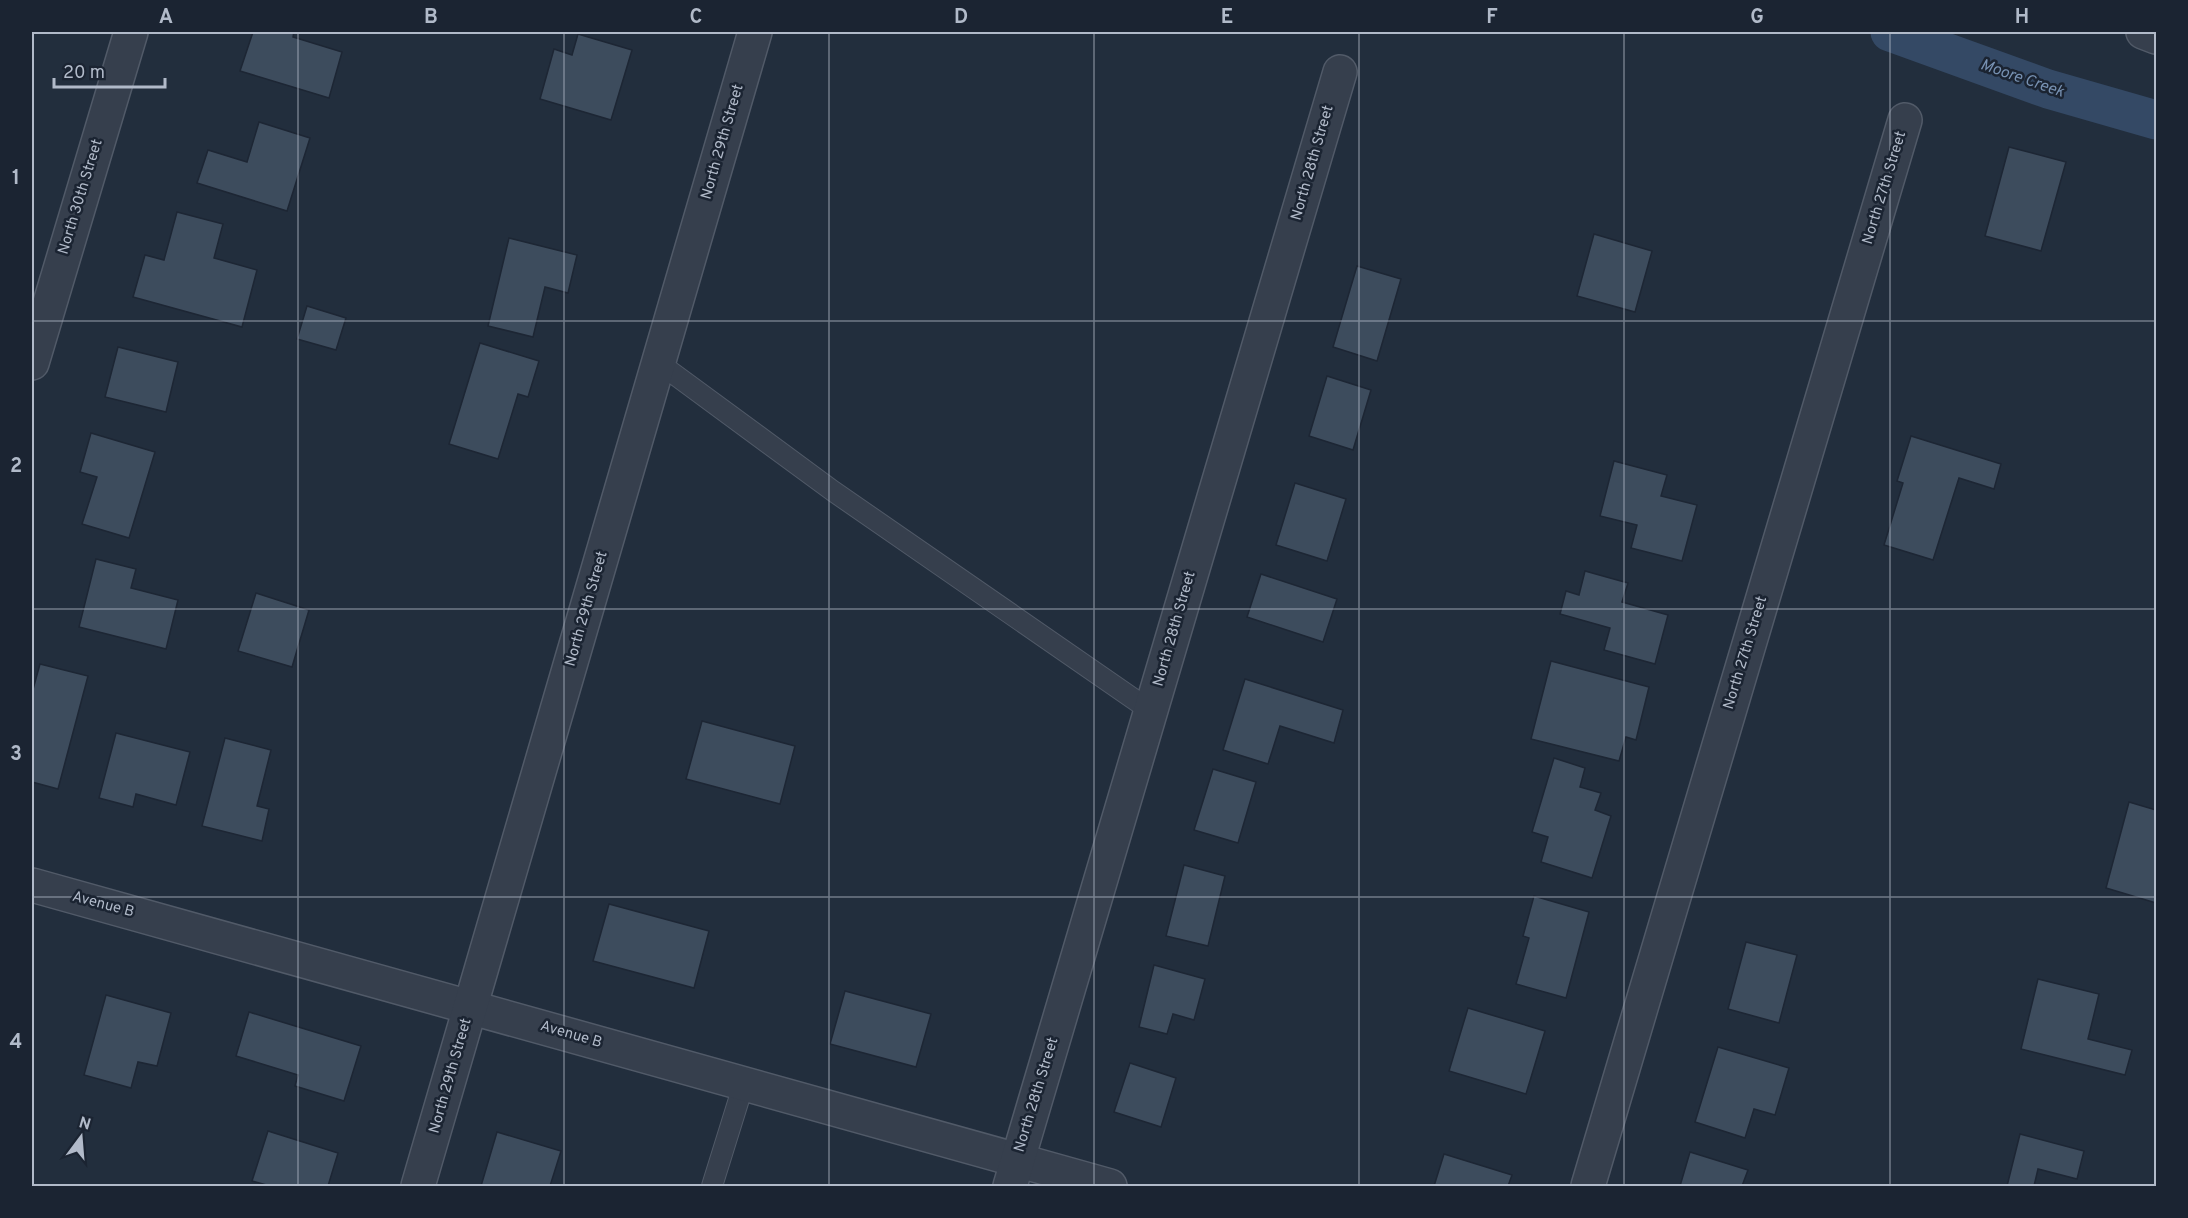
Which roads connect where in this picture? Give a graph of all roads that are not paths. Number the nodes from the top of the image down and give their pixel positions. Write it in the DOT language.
graph roads {
  1 [pos="130,32"];
  2 [pos="755,32"];
  3 [pos="2143,32"];
  4 [pos="2157,37"];
  5 [pos="1340,72"];
  6 [pos="1905,120"];
  7 [pos="32,363"];
  8 [pos="659,363"];
  9 [pos="1151,711"];
  10 [pos="32,885"];
  11 [pos="471,1007"];
  12 [pos="744,1083"];
  13 [pos="1014,1173"];
  14 [pos="418,1186"];
  15 [pos="712,1186"];
  16 [pos="1110,1186"];
  17 [pos="1588,1186"];
  1 -- 7 [label="street, North 30th Street"];
  2 -- 8 [label="street, North 29th Street"];
  3 -- 4 [label="street"];
  5 -- 9 [label="street, North 28th Street"];
  6 -- 17 [label="street, North 27th Street"];
  8 -- 9 [label="lane"];
  8 -- 11 [label="street, North 29th Street"];
  9 -- 13 [label="street, North 28th Street"];
  10 -- 11 [label="street, Avenue B"];
  11 -- 12 [label="street, Avenue B"];
  11 -- 14 [label="street, North 29th Street"];
  12 -- 13 [label="street, Avenue B"];
  12 -- 15 [label="lane"];
  13 -- 16 [label="street, Avenue B"];
}
